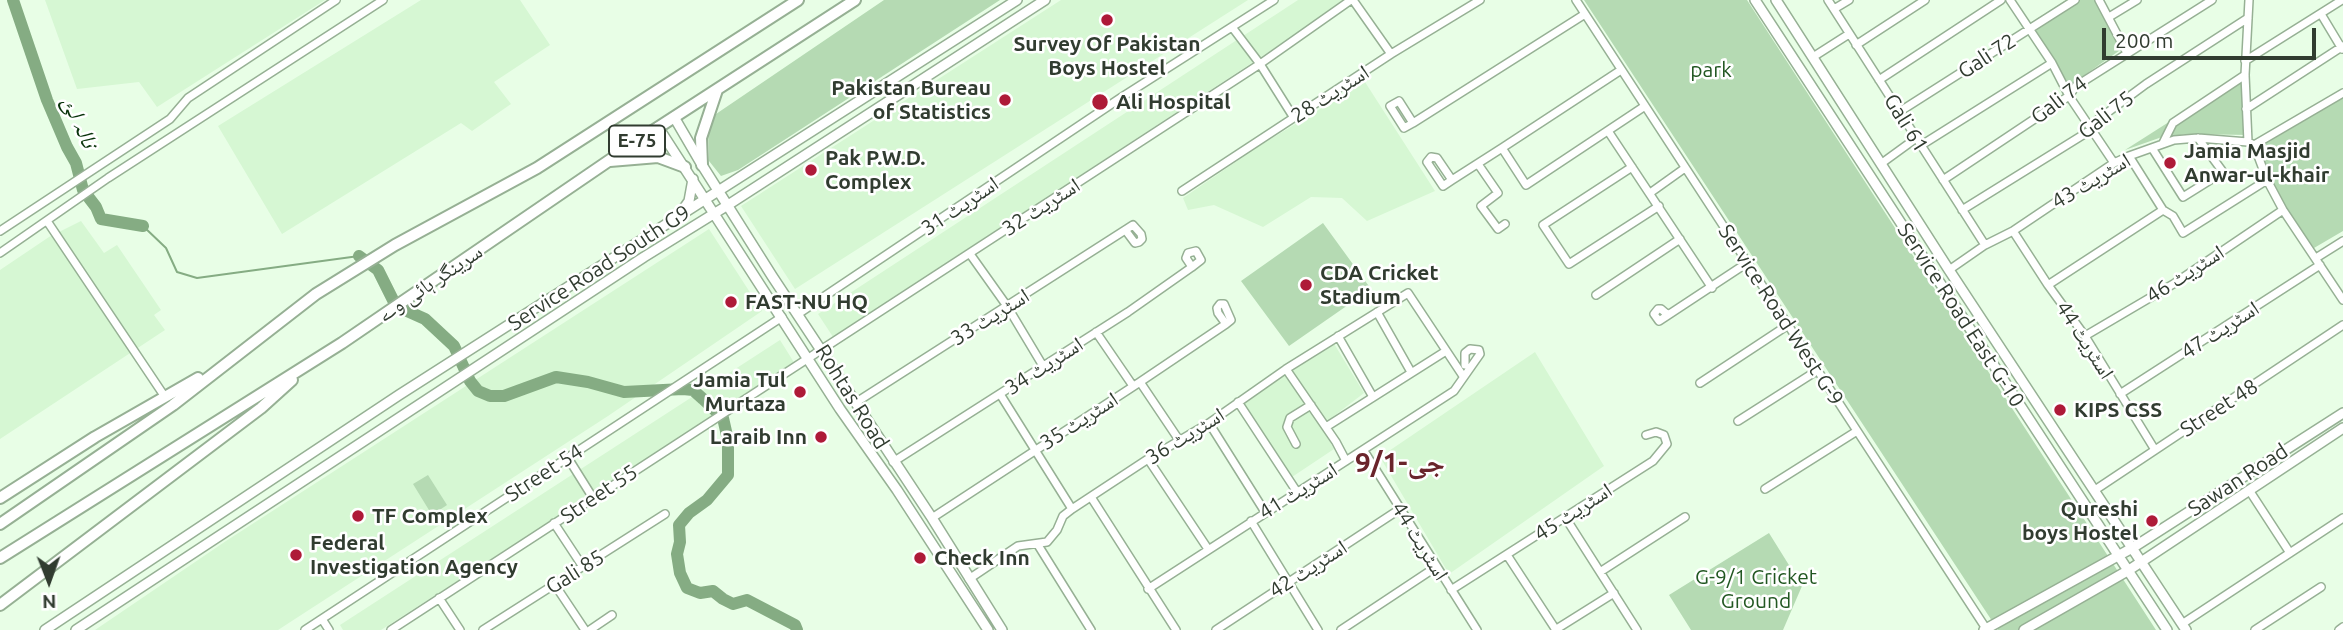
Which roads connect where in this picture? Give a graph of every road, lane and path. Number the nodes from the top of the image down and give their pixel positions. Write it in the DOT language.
graph roads {
  1 [pos="336,0"];
  2 [pos="383,0"];
  3 [pos="798,0"];
  4 [pos="855,0"];
  5 [pos="1017,0"];
  6 [pos="1045,0"];
  7 [pos="1274,0"];
  8 [pos="1352,0"];
  9 [pos="1480,0"];
  10 [pos="1576,0"];
  11 [pos="1755,0"];
  12 [pos="1776,0"];
  13 [pos="1828,0"];
  14 [pos="1849,0"];
  15 [pos="1925,0"];
  16 [pos="2001,0"];
  17 [pos="2010,0"];
  18 [pos="2075,0"];
  19 [pos="2099,0"];
  20 [pos="2137,0"];
  21 [pos="2212,0"];
  22 [pos="2259,0"];
  23 [pos="2342,0"];
  24 [pos="2249,3"];
  25 [pos="1834,9"];
  26 [pos="1585,14"];
  27 [pos="2321,14"];
  28 [pos="2109,17"];
  29 [pos="2248,18"];
  30 [pos="1232,27"];
  31 [pos="2029,29"];
  32 [pos="1849,33"];
  33 [pos="1856,45"];
  34 [pos="2342,48"];
  35 [pos="2127,53"];
  36 [pos="1391,54"];
  37 [pos="1813,57"];
  38 [pos="2245,61"];
  39 [pos="2052,63"];
  40 [pos="1260,64"];
  41 [pos="1621,70"];
  42 [pos="2245,75"];
  43 [pos="1879,80"];
  44 [pos="717,90"];
  45 [pos="2343,93"];
  46 [pos="2069,96"];
  47 [pos="1844,104"];
  48 [pos="1645,106"];
  49 [pos="2246,109"];
  50 [pos="1899,112"];
  51 [pos="1829,113"];
  52 [pos="674,117"];
  53 [pos="1294,118"];
  54 [pos="1413,122"];
  55 [pos="658,127"];
  56 [pos="2092,129"];
  57 [pos="1608,131"];
  58 [pos="2198,138"];
  59 [pos="1918,142"];
  60 [pos="2163,143"];
  61 [pos="2251,144"];
  62 [pos="1502,148"];
  63 [pos="2152,148"];
  64 [pos="2129,156"];
  65 [pos="608,162"];
  66 [pos="1882,163"];
  67 [pos="2114,163"];
  68 [pos="1478,164"];
  69 [pos="702,165"];
  70 [pos="685,167"];
  71 [pos="1632,167"];
  72 [pos="1685,168"];
  73 [pos="693,179"];
  74 [pos="1452,180"];
  75 [pos="1943,180"];
  76 [pos="2267,180"];
  77 [pos="718,190"];
  78 [pos="1182,191"];
  79 [pos="1650,193"];
  80 [pos="705,198"];
  81 [pos="728,205"];
  82 [pos="1659,206"];
  83 [pos="1962,210"];
  84 [pos="2163,210"];
  85 [pos="2283,210"];
  86 [pos="715,213"];
  87 [pos="676,218"];
  88 [pos="47,221"];
  89 [pos="1505,224"];
  90 [pos="0,231"];
  91 [pos="1126,231"];
  92 [pos="2012,231"];
  93 [pos="1680,239"];
  94 [pos="2343,241"];
  95 [pos="1984,245"];
  96 [pos="0,253"];
  97 [pos="970,254"];
  98 [pos="2318,262"];
  99 [pos="1747,263"];
  100 [pos="1192,267"];
  101 [pos="1949,270"];
  102 [pos="772,276"];
  103 [pos="760,282"];
  104 [pos="2048,285"];
  105 [pos="1712,288"];
  106 [pos="2341,290"];
  107 [pos="1596,295"];
  108 [pos="2343,300"];
  109 [pos="1007,306"];
  110 [pos="534,309"];
  111 [pos="1377,312"];
  112 [pos="799,314"];
  113 [pos="1668,314"];
  114 [pos="782,317"];
  115 [pos="1226,324"];
  116 [pos="541,325"];
  117 [pos="1788,325"];
  118 [pos="2343,326"];
  119 [pos="1096,332"];
  120 [pos="1338,336"];
  121 [pos="2085,336"];
  122 [pos="821,348"];
  123 [pos="1446,351"];
  124 [pos="233,358"];
  125 [pos="808,358"];
  126 [pos="316,359"];
  127 [pos="1465,365"];
  128 [pos="1043,366"];
  129 [pos="1286,369"];
  130 [pos="1818,370"];
  131 [pos="1410,372"];
  132 [pos="1463,376"];
  133 [pos="1700,383"];
  134 [pos="1136,384"];
  135 [pos="1000,394"];
  136 [pos="2120,394"];
  137 [pos="165,397"];
  138 [pos="1373,397"];
  139 [pos="1238,402"];
  140 [pos="855,403"];
  141 [pos="1311,405"];
  142 [pos="2343,413"];
  143 [pos="2334,418"];
  144 [pos="1738,421"];
  145 [pos="1209,423"];
  146 [pos="1326,427"];
  147 [pos="1857,430"];
  148 [pos="2342,430"];
  149 [pos="1646,435"];
  150 [pos="1179,440"];
  151 [pos="1296,444"];
  152 [pos="1035,449"];
  153 [pos="2155,450"];
  154 [pos="1364,451"];
  155 [pos="568,458"];
  156 [pos="1148,459"];
  157 [pos="1346,461"];
  158 [pos="300,462"];
  159 [pos="894,462"];
  160 [pos="310,477"];
  161 [pos="1765,489"];
  162 [pos="2095,490"];
  163 [pos="2249,490"];
  164 [pos="1297,492"];
  165 [pos="1091,497"];
  166 [pos="0,498"];
  167 [pos="593,498"];
  168 [pos="1072,509"];
  169 [pos="1400,509"];
  170 [pos="1265,512"];
  171 [pos="665,514"];
  172 [pos="1564,516"];
  173 [pos="1685,517"];
  174 [pos="932,518"];
  175 [pos="2343,518"];
  176 [pos="1251,521"];
  177 [pos="554,523"];
  178 [pos="0,524"];
  179 [pos="1038,545"];
  180 [pos="2134,547"];
  181 [pos="1208,549"];
  182 [pos="2290,553"];
  183 [pos="1507,555"];
  184 [pos="2119,556"];
  185 [pos="0,558"];
  186 [pos="2142,561"];
  187 [pos="583,567"];
  188 [pos="1436,567"];
  189 [pos="2129,570"];
  190 [pos="1600,572"];
  191 [pos="130,574"];
  192 [pos="969,579"];
  193 [pos="1289,581"];
  194 [pos="555,585"];
  195 [pos="2321,587"];
  196 [pos="140,588"];
  197 [pos="1148,589"];
  198 [pos="1451,590"];
  199 [pos="1614,593"];
  200 [pos="439,598"];
  201 [pos="0,605"];
  202 [pos="612,615"];
  203 [pos="322,619"];
  204 [pos="2184,627"];
  205 [pos="1473,629"];
  206 [pos="1986,629"];
  207 [pos="45,630"];
  208 [pos="76,630"];
  209 [pos="305,630"];
  210 [pos="329,630"];
  211 [pos="390,630"];
  212 [pos="460,630"];
  213 [pos="483,630"];
  214 [pos="584,630"];
  215 [pos="590,630"];
  216 [pos="988,630"];
  217 [pos="1002,630"];
  218 [pos="1091,630"];
  219 [pos="1176,630"];
  220 [pos="1216,630"];
  221 [pos="1318,630"];
  222 [pos="1341,630"];
  223 [pos="1555,630"];
  224 [pos="1636,630"];
  225 [pos="2024,630"];
  226 [pos="2168,630"];
  227 [pos="2255,630"];
  1 -- 90 [label="street"];
  2 -- 88 [label="street"];
  3 -- 124 [label="highway, E-75"];
  4 -- 44 [label="highway, سرینگر ہائی وے / E-75"];
  5 -- 77 [label="main road, Service Road South G9"];
  6 -- 81 [label="main road, Service Road South G9"];
  7 -- 30 [label="street, اسٹریٹ 31"];
  8 -- 36 [label="street"];
  8 -- 40 [label="street, اسٹریٹ 32"];
  9 -- 36 [label="street, اسٹریٹ 28"];
  10 -- 26 [label="street, Service Road West G-9"];
  11 -- 51 [label="main road, Service Road East G-10"];
  12 -- 37 [label="main road, Service Road East G-10"];
  13 -- 25 [label="street, Gali 61"];
  14 -- 25 [label="street"];
  15 -- 33 [label="street"];
  16 -- 43 [label="street"];
  17 -- 31 [label="street"];
  18 -- 31 [label="street, Gali 72"];
  19 -- 28 [label="street"];
  20 -- 28 [label="street"];
  21 -- 35 [label="street, Gali 74"];
  22 -- 24 [label="street"];
  23 -- 27 [label="street"];
  24 -- 29 [label="street"];
  25 -- 32 [label="street, Gali 61"];
  26 -- 41 [label="street, Service Road West G-9"];
  26 -- 54 [label="street"];
  27 -- 34 [label="street"];
  27 -- 38 [label="street"];
  28 -- 35 [label="street"];
  29 -- 38 [label="street"];
  29 -- 56 [label="street, Gali 75"];
  30 -- 40 [label="street"];
  30 -- 112 [label="street, اسٹریٹ 31"];
  31 -- 39 [label="street"];
  31 -- 50 [label="street, Gali 72"];
  32 -- 33 [label="street, Gali 61"];
  32 -- 37 [label="street"];
  33 -- 43 [label="street, Gali 61"];
  34 -- 49 [label="street"];
  35 -- 46 [label="street, Gali 74"];
  36 -- 53 [label="street, اسٹریٹ 28"];
  37 -- 47 [label="main road, Service Road East G-10"];
  38 -- 42 [label="street"];
  39 -- 46 [label="street"];
  39 -- 59 [label="street"];
  40 -- 53 [label="street"];
  40 -- 97 [label="street, اسٹریٹ 32"];
  41 -- 48 [label="street, Service Road West G-9"];
  41 -- 62 [label="street"];
  42 -- 49 [label="street"];
  42 -- 60 [label="street"];
  43 -- 50 [label="street, Gali 61"];
  44 -- 52 [label="highway, سرینگر ہائی وے / E-75"];
  44 -- 69 [label="highway"];
  45 -- 61 [label="street"];
  46 -- 56 [label="street"];
  46 -- 75 [label="street, Gali 74"];
  47 -- 51 [label="main road"];
  47 -- 66 [label="main road, Service Road East G-10"];
  48 -- 57 [label="street"];
  48 -- 72 [label="street, Service Road West G-9"];
  49 -- 61 [label="street"];
  50 -- 59 [label="street, Gali 61"];
  51 -- 184 [label="main road, Service Road East G-10"];
  52 -- 55 [label="highway, سرینگر ہائی وے / E-75"];
  52 -- 69 [label="main road, Rohtas Road"];
  53 -- 78 [label="street, اسٹریٹ 28"];
  55 -- 65 [label="highway, سرینگر ہائی وے / E-75"];
  55 -- 70 [label="main road, Rohtas Road"];
  56 -- 67 [label="street"];
  56 -- 83 [label="street, Gali 75"];
  57 -- 62 [label="street"];
  57 -- 71 [label="street"];
  58 -- 60 [label="street, اسٹریٹ 43"];
  58 -- 61 [label="street, اسٹریٹ 43"];
  58 -- 63 [label="street"];
  59 -- 66 [label="street"];
  59 -- 75 [label="street, Gali 61"];
  60 -- 63 [label="street, اسٹریٹ 43"];
  61 -- 76 [label="street"];
  62 -- 68 [label="street"];
  63 -- 64 [label="street, اسٹریٹ 43"];
  64 -- 67 [label="street, اسٹریٹ 43"];
  64 -- 84 [label="street"];
  65 -- 70 [label="highway"];
  65 -- 126 [label="highway, سرینگر ہائی وے / E-75"];
  66 -- 101 [label="main road, Service Road East G-10"];
  67 -- 92 [label="street, اسٹریٹ 43"];
  68 -- 74 [label="street"];
  68 -- 89 [label="street"];
  69 -- 77 [label="main road, Rohtas Road"];
  70 -- 73 [label="main road, Rohtas Road"];
  71 -- 79 [label="street"];
  71 -- 82 [label="street"];
  72 -- 79 [label="street"];
  72 -- 99 [label="street, Service Road West G-9"];
  73 -- 80 [label="main road, Rohtas Road"];
  73 -- 87 [label="main road"];
  75 -- 83 [label="street, Gali 61"];
  76 -- 84 [label="street"];
  76 -- 85 [label="street"];
  77 -- 80 [label="main road, Service Road South G9"];
  77 -- 81 [label="main road, Rohtas Road"];
  79 -- 82 [label="street"];
  80 -- 86 [label="main road, Rohtas Road"];
  80 -- 87 [label="main road, Service Road South G9"];
  81 -- 86 [label="main road, Service Road South G9"];
  81 -- 102 [label="main road, Rohtas Road"];
  82 -- 93 [label="street"];
  83 -- 95 [label="street, Gali 61"];
  84 -- 104 [label="street"];
  85 -- 98 [label="street"];
  85 -- 121 [label="street, اسٹریٹ 46"];
  86 -- 103 [label="main road, Rohtas Road"];
  86 -- 116 [label="main road, Service Road South G9"];
  87 -- 110 [label="main road, Service Road South G9"];
  88 -- 96 [label="street"];
  88 -- 137 [label="street"];
  91 -- 109 [label="street, اسٹریٹ 33"];
  92 -- 95 [label="street, اسٹریٹ 43"];
  92 -- 104 [label="street, اسٹریٹ 44"];
  93 -- 105 [label="street"];
  93 -- 107 [label="street"];
  94 -- 98 [label="street, اسٹریٹ 47"];
  95 -- 101 [label="street, اسٹریٹ 43"];
  97 -- 109 [label="street"];
  97 -- 122 [label="street, اسٹریٹ 32"];
  98 -- 106 [label="street"];
  98 -- 136 [label="street, اسٹریٹ 47"];
  99 -- 105 [label="street"];
  99 -- 117 [label="street, Service Road West G-9"];
  100 -- 119 [label="street, اسٹریٹ 34"];
  101 -- 162 [label="main road, Service Road East G-10"];
  102 -- 103 [label="main road"];
  102 -- 112 [label="main road, Rohtas Road"];
  103 -- 114 [label="main road, Rohtas Road"];
  104 -- 121 [label="street, اسٹریٹ 44"];
  105 -- 113 [label="street"];
  106 -- 108 [label="street"];
  109 -- 128 [label="street"];
  109 -- 140 [label="street, اسٹریٹ 33"];
  110 -- 116 [label="main road"];
  110 -- 158 [label="main road, Service Road South G9"];
  111 -- 120 [label="street, اسٹریٹ 36"];
  111 -- 123 [label="street, اسٹریٹ 36"];
  111 -- 131 [label="street"];
  112 -- 122 [label="main road, Rohtas Road"];
  114 -- 125 [label="main road, Rohtas Road"];
  114 -- 155 [label="street, Street 54"];
  115 -- 134 [label="street, اسٹریٹ 35"];
  116 -- 160 [label="main road, Service Road South G9"];
  117 -- 130 [label="street, Service Road West G-9"];
  117 -- 133 [label="street"];
  118 -- 153 [label="street, Street 48"];
  119 -- 128 [label="street, اسٹریٹ 34"];
  119 -- 134 [label="street"];
  120 -- 129 [label="street, اسٹریٹ 36"];
  120 -- 138 [label="street"];
  121 -- 136 [label="street, اسٹریٹ 44"];
  122 -- 125 [label="street, اسٹریٹ 32"];
  122 -- 140 [label="main road, Rohtas Road"];
  123 -- 131 [label="street"];
  123 -- 132 [label="street"];
  124 -- 137 [label="highway"];
  124 -- 178 [label="highway, E-75"];
  125 -- 167 [label="street, Street 55"];
  125 -- 216 [label="main road, Rohtas Road"];
  126 -- 185 [label="highway, سرینگر ہائی وے / E-75"];
  126 -- 201 [label="highway"];
  127 -- 132 [label="street, اسٹریٹ 41"];
  128 -- 135 [label="street, اسٹریٹ 34"];
  129 -- 139 [label="street, اسٹریٹ 36"];
  129 -- 141 [label="street"];
  130 -- 144 [label="street"];
  130 -- 147 [label="street, Service Road West G-9"];
  131 -- 138 [label="street"];
  132 -- 154 [label="street, اسٹریٹ 41"];
  134 -- 150 [label="street"];
  134 -- 152 [label="street, اسٹریٹ 35"];
  135 -- 152 [label="street"];
  135 -- 159 [label="street, اسٹریٹ 34"];
  136 -- 153 [label="street, اسٹریٹ 44"];
  137 -- 166 [label="highway"];
  138 -- 146 [label="street"];
  139 -- 145 [label="street, اسٹریٹ 36"];
  139 -- 164 [label="street"];
  140 -- 159 [label="main road, Rohtas Road"];
  141 -- 146 [label="street"];
  141 -- 151 [label="street"];
  142 -- 143 [label="main road, Sawan Road"];
  143 -- 148 [label="street"];
  143 -- 180 [label="main road, Sawan Road"];
  145 -- 150 [label="street, اسٹریٹ 36"];
  145 -- 170 [label="street"];
  146 -- 157 [label="street"];
  147 -- 161 [label="street"];
  147 -- 206 [label="street, Service Road West G-9"];
  148 -- 163 [label="main road, Sawan Road"];
  149 -- 172 [label="street, اسٹریٹ 45"];
  150 -- 156 [label="street, اسٹریٹ 36"];
  152 -- 168 [label="street"];
  152 -- 174 [label="street, اسٹریٹ 35"];
  153 -- 162 [label="street, Street 48"];
  154 -- 157 [label="street, اسٹریٹ 41"];
  154 -- 169 [label="street, اسٹریٹ 44"];
  155 -- 167 [label="street"];
  155 -- 203 [label="street, Street 54"];
  156 -- 165 [label="street, اسٹریٹ 36"];
  156 -- 181 [label="street"];
  157 -- 164 [label="street, اسٹریٹ 41"];
  158 -- 160 [label="main road"];
  158 -- 191 [label="main road, Service Road South G9"];
  159 -- 174 [label="main road, Rohtas Road"];
  160 -- 196 [label="main road, Service Road South G9"];
  162 -- 180 [label="main road, Service Road East G-10"];
  163 -- 182 [label="street"];
  163 -- 186 [label="main road, Sawan Road"];
  164 -- 170 [label="street, اسٹریٹ 41"];
  165 -- 168 [label="street, اسٹریٹ 36"];
  165 -- 197 [label="street"];
  167 -- 177 [label="street, Street 55"];
  168 -- 179 [label="street, اسٹریٹ 36"];
  169 -- 188 [label="street, اسٹریٹ 44"];
  169 -- 193 [label="street, اسٹریٹ 42"];
  170 -- 176 [label="street, اسٹریٹ 41"];
  171 -- 187 [label="street, Gali 85"];
  172 -- 183 [label="street, اسٹریٹ 45"];
  172 -- 190 [label="street"];
  173 -- 190 [label="street"];
  174 -- 192 [label="main road, Rohtas Road"];
  175 -- 182 [label="street"];
  176 -- 181 [label="street, اسٹریٹ 41"];
  176 -- 193 [label="street"];
  177 -- 187 [label="street"];
  177 -- 200 [label="street, Street 55"];
  179 -- 192 [label="street"];
  179 -- 218 [label="street"];
  180 -- 184 [label="main road, Sawan Road"];
  180 -- 186 [label="main road, Service Road East G-10"];
  181 -- 197 [label="street, اسٹریٹ 41"];
  182 -- 204 [label="street"];
  183 -- 198 [label="street, اسٹریٹ 45"];
  183 -- 223 [label="street"];
  184 -- 189 [label="main road, Service Road East G-10"];
  184 -- 206 [label="main road, Sawan Road"];
  186 -- 189 [label="main road, Sawan Road"];
  186 -- 204 [label="main road, Service Road East G-10"];
  187 -- 194 [label="street, Gali 85"];
  188 -- 198 [label="street, اسٹریٹ 44"];
  188 -- 222 [label="street"];
  189 -- 225 [label="main road, Sawan Road"];
  189 -- 226 [label="main road, Service Road East G-10"];
  190 -- 199 [label="street"];
  191 -- 196 [label="main road"];
  191 -- 207 [label="main road, Service Road South G9"];
  192 -- 217 [label="main road, Rohtas Road"];
  193 -- 220 [label="street, اسٹریٹ 42"];
  193 -- 221 [label="street"];
  194 -- 213 [label="street, Gali 85"];
  194 -- 214 [label="street"];
  195 -- 227 [label="street"];
  196 -- 208 [label="main road, Service Road South G9"];
  197 -- 219 [label="street"];
  198 -- 205 [label="street, اسٹریٹ 44"];
  199 -- 223 [label="street"];
  199 -- 224 [label="street"];
  200 -- 211 [label="street, Street 55"];
  200 -- 212 [label="street"];
  202 -- 215 [label="street"];
  203 -- 209 [label="street, Street 54"];
  203 -- 210 [label="street"];
}
